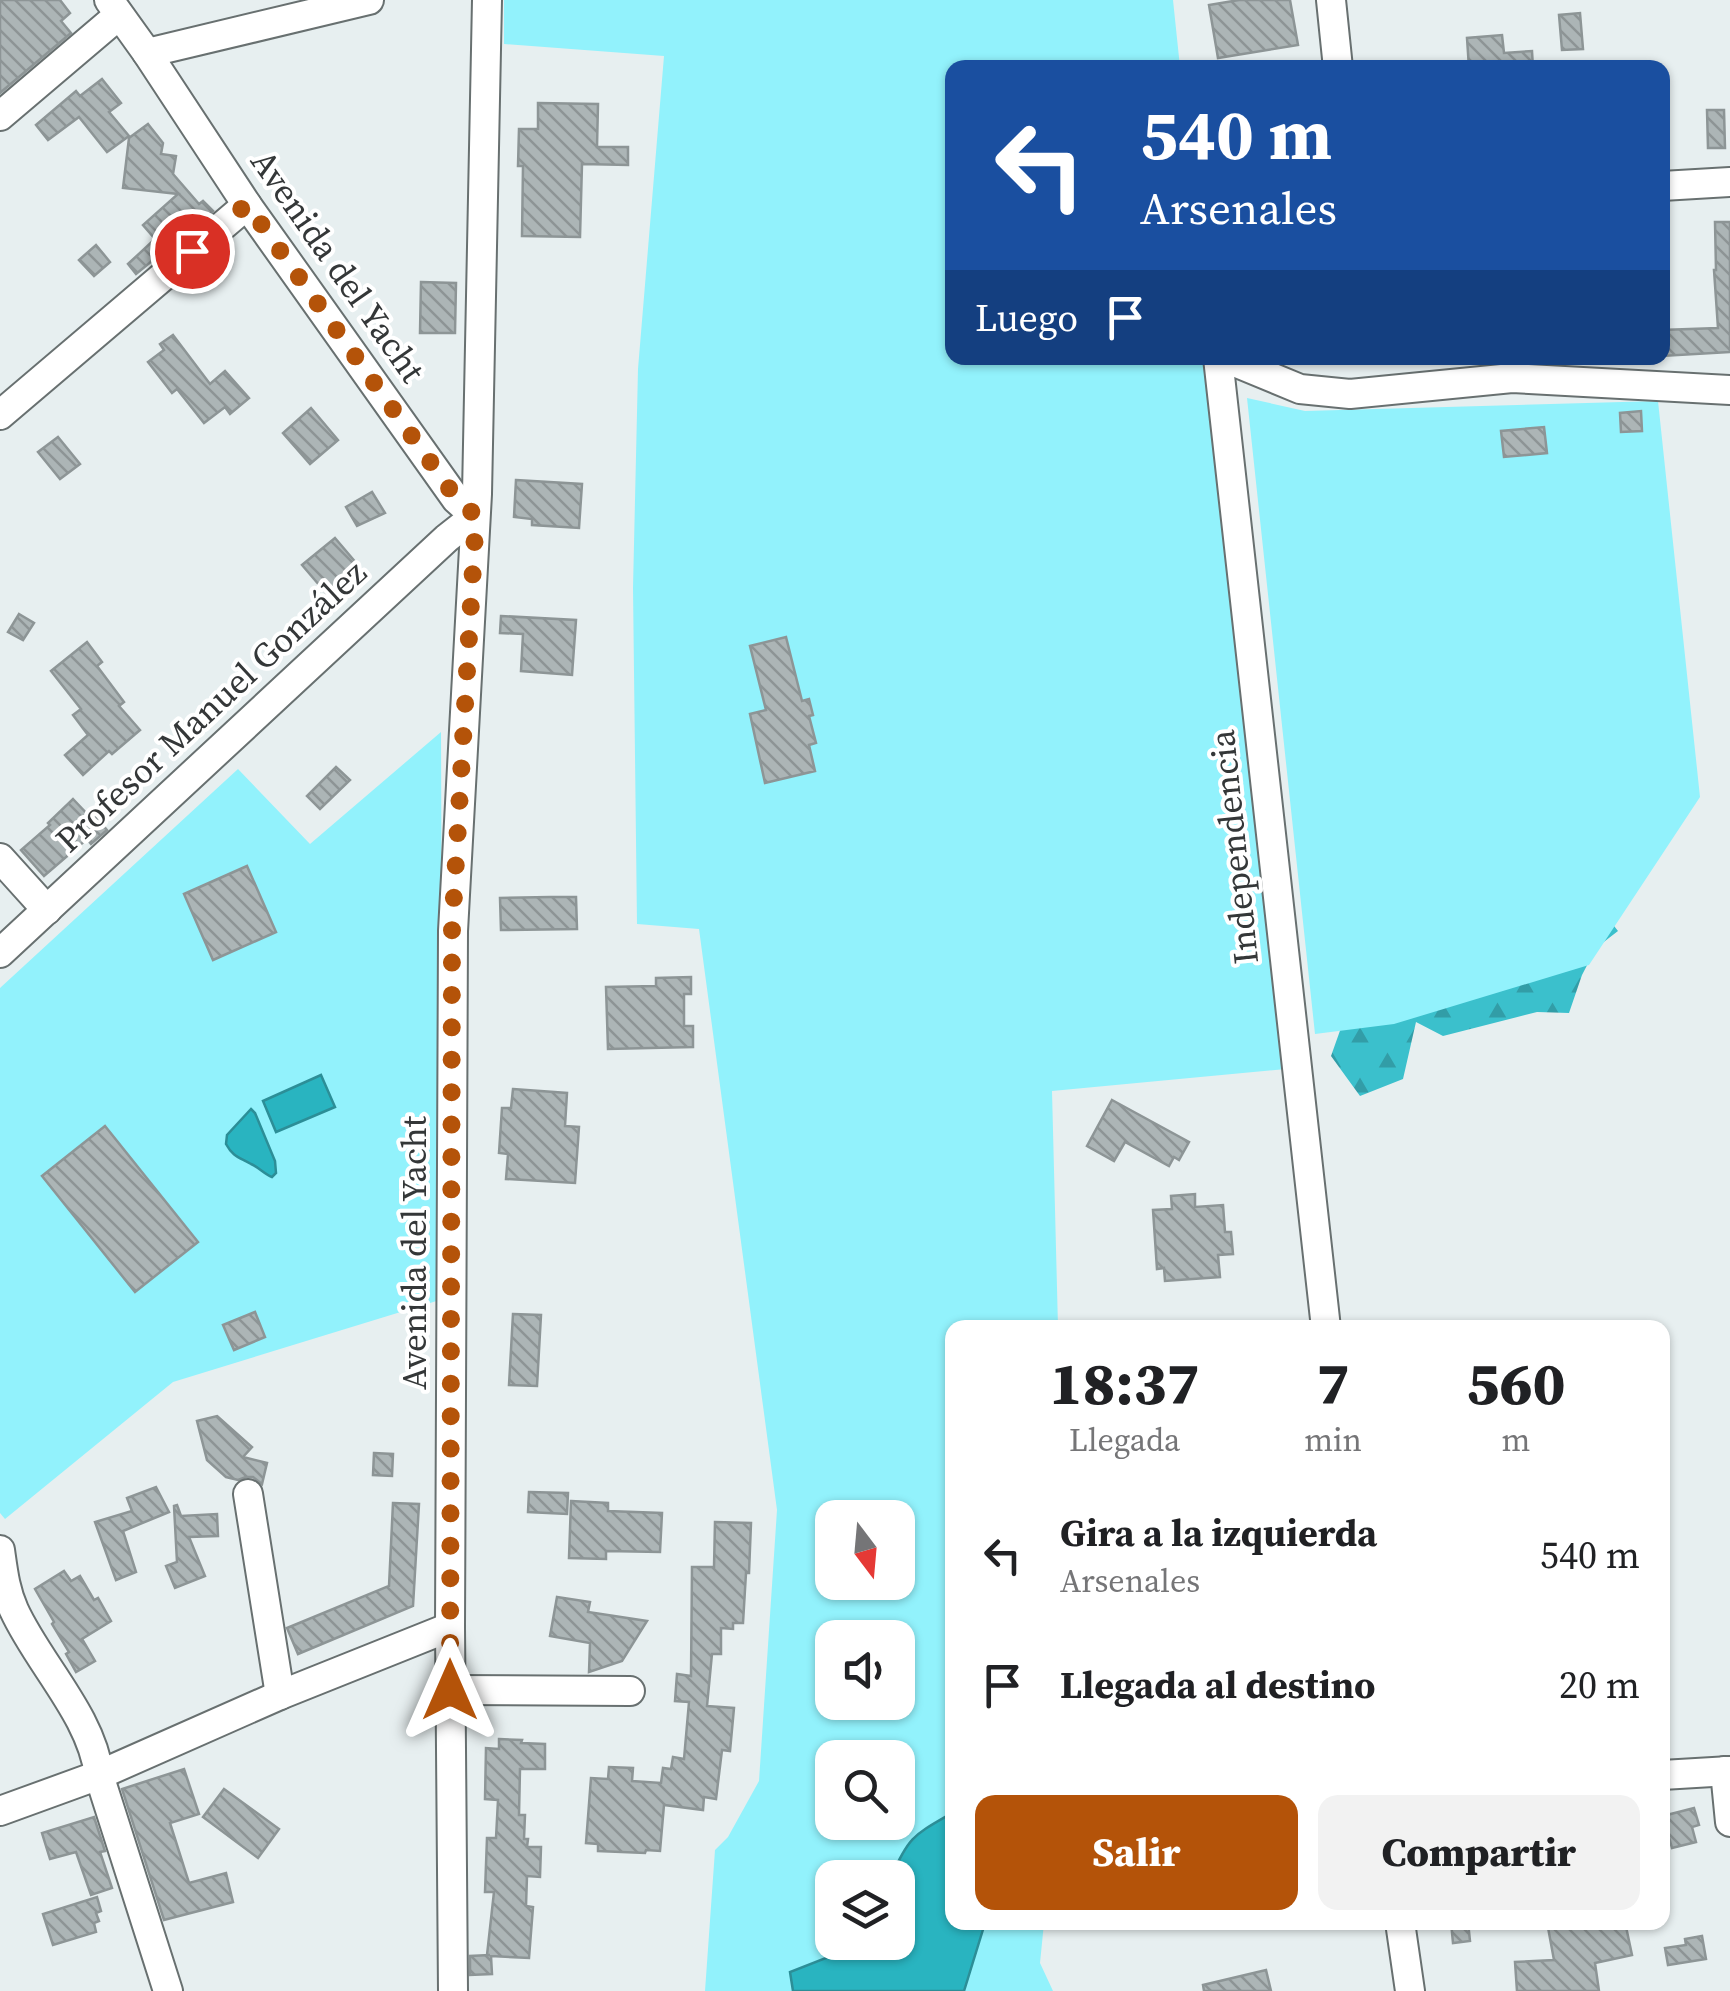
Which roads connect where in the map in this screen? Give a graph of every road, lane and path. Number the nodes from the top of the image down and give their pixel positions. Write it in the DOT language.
graph roads {
  1 [pos="368,0"];
  2 [pos="487,0"];
  3 [pos="1330,0"];
  4 [pos="114,8"];
  5 [pos="147,54"];
  6 [pos="1337,60"];
  7 [pos="0,116"];
  8 [pos="1730,182"];
  9 [pos="1670,186"];
  10 [pos="247,204"];
  11 [pos="1223,365"];
  12 [pos="1240,365"];
  13 [pos="1730,390"];
  14 [pos="0,415"];
  15 [pos="476,516"];
  16 [pos="0,858"];
  17 [pos="47,910"];
  18 [pos="0,953"];
  19 [pos="1325,1320"];
  20 [pos="248,1494"];
  21 [pos="0,1550"];
  22 [pos="450,1627"];
  23 [pos="450,1690"];
  24 [pos="630,1691"];
  25 [pos="280,1695"];
  26 [pos="1728,1771"];
  27 [pos="99,1775"];
  28 [pos="1670,1775"];
  29 [pos="0,1811"];
  30 [pos="1730,1822"];
  31 [pos="1401,1930"];
  32 [pos="168,1991"];
  33 [pos="453,1991"];
  34 [pos="1410,1991"];
  1 -- 5 [label="street"];
  2 -- 15 [label="street, Avenida del Yacht"];
  3 -- 6 [label="street"];
  4 -- 5 [label="street, Avenida del Yacht"];
  4 -- 7 [label="street"];
  5 -- 10 [label="street, Avenida del Yacht"];
  8 -- 9 [label="street"];
  10 -- 14 [label="street"];
  10 -- 15 [label="street, Avenida del Yacht"];
  11 -- 19 [label="street, Independencia"];
  12 -- 13 [label="street"];
  15 -- 17 [label="street, Profesor Manuel González"];
  15 -- 22 [label="street, Avenida del Yacht"];
  16 -- 17 [label="street"];
  17 -- 18 [label="street, Profesor Manuel González"];
  20 -- 25 [label="street"];
  21 -- 27 [label="street"];
  22 -- 23 [label="street, Avenida del Yacht"];
  22 -- 25 [label="street"];
  23 -- 24 [label="street"];
  23 -- 33 [label="street, Avenida del Yacht"];
  25 -- 27 [label="street"];
  26 -- 28 [label="street"];
  26 -- 30 [label="street"];
  27 -- 29 [label="street"];
  27 -- 32 [label="street"];
  31 -- 34 [label="street"];
}
